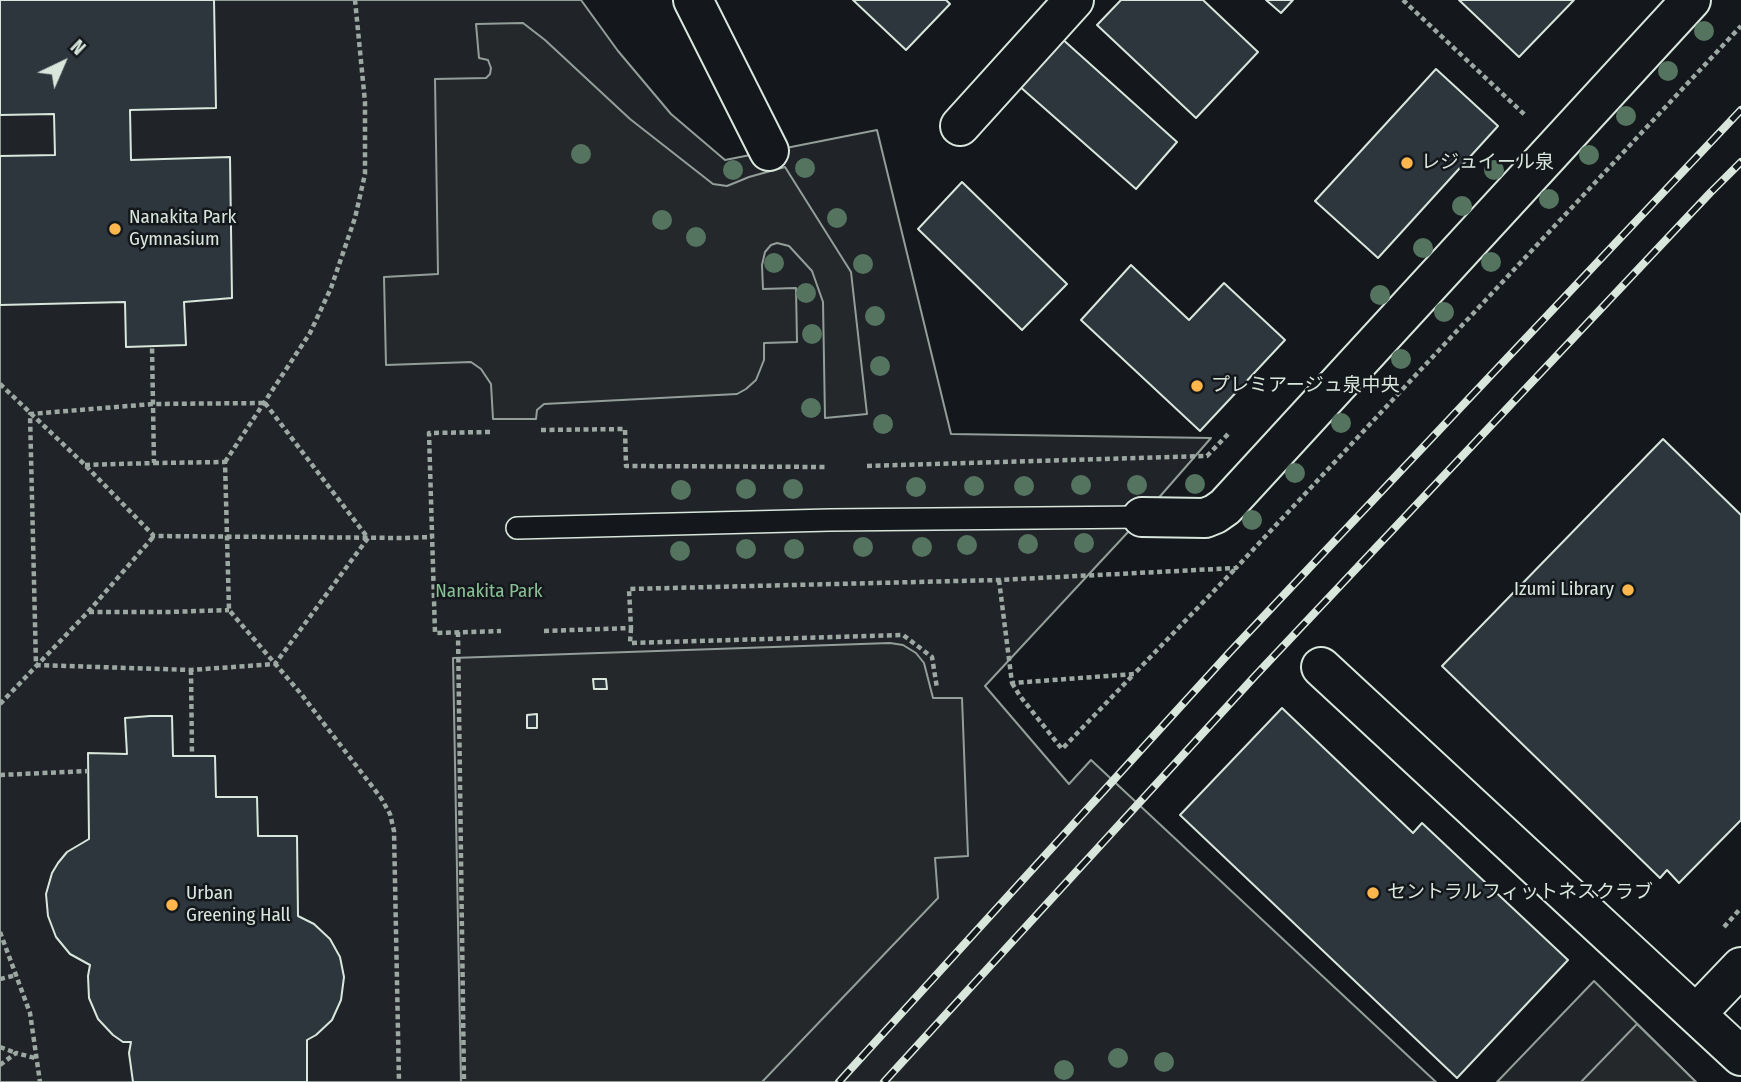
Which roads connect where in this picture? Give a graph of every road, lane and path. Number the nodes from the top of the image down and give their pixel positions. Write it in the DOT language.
graph roads {
  1 [pos="355,0"];
  2 [pos="694,0"];
  3 [pos="1074,0"];
  4 [pos="1403,0"];
  5 [pos="1692,0"];
  6 [pos="1741,26"];
  7 [pos="1527,117"];
  8 [pos="960,126"];
  9 [pos="769,151"];
  10 [pos="152,346"];
  11 [pos="0,384"];
  12 [pos="265,403"];
  13 [pos="153,404"];
  14 [pos="30,414"];
  15 [pos="1236,426"];
  16 [pos="541,430"];
  17 [pos="490,432"];
  18 [pos="225,462"];
  19 [pos="155,463"];
  20 [pos="85,465"];
  21 [pos="867,466"];
  22 [pos="826,467"];
  23 [pos="1142,517"];
  24 [pos="517,528"];
  25 [pos="154,536"];
  26 [pos="228,537"];
  27 [pos="432,537"];
  28 [pos="368,538"];
  29 [pos="1236,568"];
  30 [pos="999,580"];
  31 [pos="229,610"];
  32 [pos="88,612"];
  33 [pos="631,628"];
  34 [pos="501,631"];
  35 [pos="544,631"];
  36 [pos="457,632"];
  37 [pos="275,664"];
  38 [pos="36,665"];
  39 [pos="1321,667"];
  40 [pos="191,670"];
  41 [pos="1135,674"];
  42 [pos="1012,683"];
  43 [pos="937,688"];
  44 [pos="0,704"];
  45 [pos="192,755"];
  46 [pos="88,771"];
  47 [pos="0,775"];
  48 [pos="1741,908"];
  49 [pos="0,932"];
  50 [pos="1717,935"];
  51 [pos="1741,967"];
  52 [pos="17,975"];
  53 [pos="0,979"];
  54 [pos="1696,1014"];
  55 [pos="0,1046"];
  56 [pos="16,1053"];
  57 [pos="1741,1056"];
  58 [pos="35,1058"];
  59 [pos="0,1065"];
  60 [pos="40,1082"];
  61 [pos="399,1082"];
  62 [pos="464,1082"];
  1 -- 12 [label="path"];
  2 -- 9 [label="street"];
  3 -- 8 [label="street"];
  4 -- 7 [label="path"];
  5 -- 23 [label="street"];
  6 -- 29 [label="path"];
  10 -- 13 [label="path"];
  11 -- 14 [label="path"];
  12 -- 13 [label="path"];
  12 -- 18 [label="path"];
  12 -- 28 [label="path"];
  13 -- 14 [label="path"];
  13 -- 19 [label="path"];
  14 -- 20 [label="path"];
  14 -- 38 [label="path"];
  15 -- 21 [label="path"];
  16 -- 22 [label="path"];
  17 -- 27 [label="path"];
  18 -- 19 [label="path"];
  18 -- 26 [label="path"];
  19 -- 20 [label="path"];
  20 -- 25 [label="path"];
  23 -- 24 [label="lane"];
  25 -- 26 [label="path"];
  25 -- 32 [label="path"];
  26 -- 28 [label="path"];
  26 -- 31 [label="path"];
  27 -- 28 [label="path"];
  27 -- 36 [label="path"];
  28 -- 37 [label="path"];
  29 -- 30 [label="path"];
  29 -- 41 [label="path"];
  30 -- 33 [label="path"];
  30 -- 42 [label="path"];
  31 -- 32 [label="path"];
  31 -- 37 [label="path"];
  32 -- 38 [label="path"];
  33 -- 35 [label="path"];
  33 -- 43 [label="path"];
  34 -- 36 [label="path"];
  36 -- 62 [label="path"];
  37 -- 40 [label="path"];
  37 -- 61 [label="path"];
  38 -- 40 [label="path"];
  38 -- 44 [label="path"];
  39 -- 54 [label="street"];
  40 -- 45 [label="path"];
  41 -- 42 [label="path"];
  41 -- 42 [label="path"];
  46 -- 47 [label="path"];
  48 -- 50 [label="path"];
  49 -- 52 [label="path"];
  51 -- 54 [label="street"];
  52 -- 53 [label="path"];
  52 -- 58 [label="path"];
  54 -- 57 [label="street"];
  55 -- 56 [label="path"];
  56 -- 58 [label="path"];
  56 -- 59 [label="path"];
  58 -- 60 [label="path"];
}
